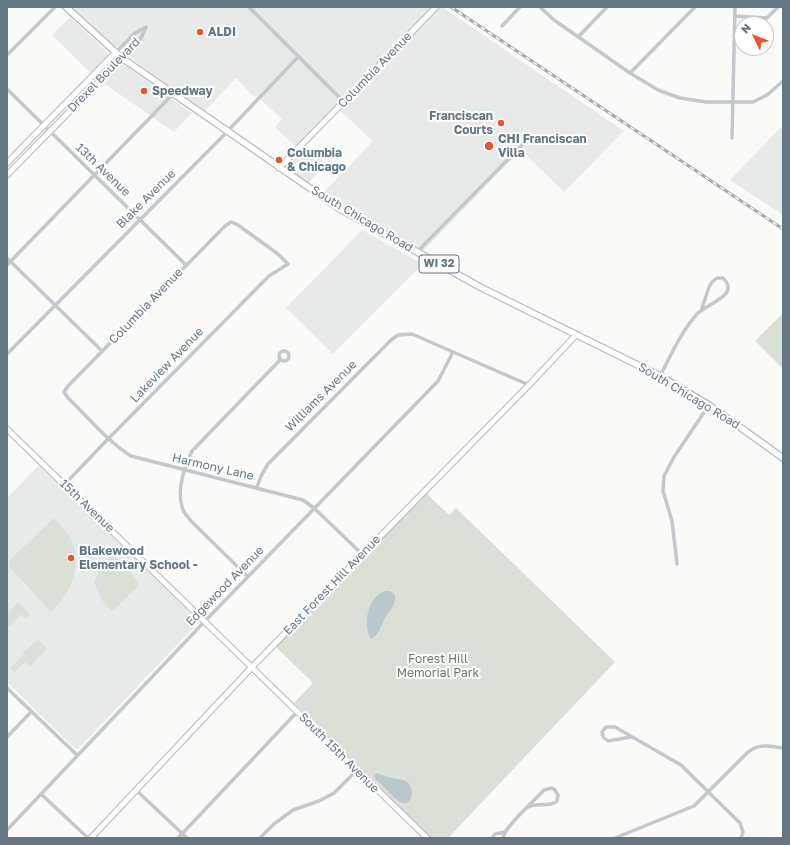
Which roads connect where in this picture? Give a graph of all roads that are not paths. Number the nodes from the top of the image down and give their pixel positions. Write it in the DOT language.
graph roads {
  1 [pos="55,7"];
  2 [pos="66,7"];
  3 [pos="249,7"];
  4 [pos="436,7"];
  5 [pos="520,7"];
  6 [pos="540,7"];
  7 [pos="607,7"];
  8 [pos="695,7"];
  9 [pos="736,7"];
  10 [pos="778,7"];
  11 [pos="735,16"];
  12 [pos="769,16"];
  13 [pos="502,26"];
  14 [pos="578,37"];
  15 [pos="734,45"];
  16 [pos="115,53"];
  17 [pos="7,55"];
  18 [pos="298,57"];
  19 [pos="122,58"];
  20 [pos="630,73"];
  21 [pos="783,81"];
  22 [pos="7,88"];
  23 [pos="173,94"];
  24 [pos="344,102"];
  25 [pos="732,102"];
  26 [pos="43,126"];
  27 [pos="49,131"];
  28 [pos="227,131"];
  29 [pos="732,138"];
  30 [pos="522,145"];
  31 [pos="7,162"];
  32 [pos="279,168"];
  33 [pos="7,174"];
  34 [pos="95,175"];
  35 [pos="140,219"];
  36 [pos="418,252"];
  37 [pos="7,258"];
  38 [pos="11,262"];
  39 [pos="288,264"];
  40 [pos="7,265"];
  41 [pos="186,265"];
  42 [pos="55,305"];
  43 [pos="701,311"];
  44 [pos="576,335"];
  45 [pos="102,351"];
  46 [pos="452,352"];
  47 [pos="7,354"];
  48 [pos="281,359"];
  49 [pos="660,376"];
  50 [pos="528,386"];
  51 [pos="64,392"];
  52 [pos="709,406"];
  53 [pos="7,429"];
  54 [pos="109,438"];
  55 [pos="783,458"];
  56 [pos="185,470"];
  57 [pos="65,484"];
  58 [pos="257,487"];
  59 [pos="314,508"];
  60 [pos="362,554"];
  61 [pos="677,564"];
  62 [pos="248,577"];
  63 [pos="205,621"];
  64 [pos="252,667"];
  65 [pos="7,688"];
  66 [pos="298,711"];
  67 [pos="32,712"];
  68 [pos="7,737"];
  69 [pos="631,737"];
  70 [pos="783,748"];
  71 [pos="77,755"];
  72 [pos="357,770"];
  73 [pos="136,790"];
  74 [pos="708,792"];
  75 [pos="41,794"];
  76 [pos="528,807"];
  77 [pos="7,830"];
  78 [pos="505,832"];
  79 [pos="182,833"];
  80 [pos="89,838"];
  81 [pos="178,838"];
  82 [pos="187,838"];
  83 [pos="260,838"];
  84 [pos="427,838"];
  85 [pos="492,838"];
  86 [pos="503,838"];
  87 [pos="615,838"];
  88 [pos="742,838"];
  1 -- 17 [label="street"];
  2 -- 16 [label="main road, South Chicago Road / WI 32"];
  3 -- 18 [label="street"];
  4 -- 24 [label="street, Columbia Avenue"];
  5 -- 13 [label="street"];
  6 -- 14 [label="street"];
  7 -- 14 [label="street"];
  8 -- 20 [label="street"];
  9 -- 11 [label="street"];
  10 -- 12 [label="street"];
  14 -- 20 [label="street"];
  15 -- 25 [label="street"];
  16 -- 19 [label="main road, South Chicago Road / WI 32"];
  16 -- 19 [label="street, Drexel Boulevard"];
  16 -- 26 [label="street, Drexel Boulevard"];
  18 -- 24 [label="street"];
  18 -- 28 [label="street, Blake Avenue"];
  19 -- 23 [label="main road, South Chicago Road / WI 32"];
  19 -- 27 [label="street, Drexel Boulevard"];
  20 -- 25 [label="street"];
  21 -- 25 [label="street"];
  22 -- 26 [label="street, 13th Avenue"];
  23 -- 28 [label="main road, South Chicago Road / WI 32"];
  23 -- 34 [label="street"];
  24 -- 32 [label="street, Columbia Avenue"];
  25 -- 29 [label="street"];
  26 -- 27 [label="street, 13th Avenue"];
  26 -- 31 [label="street, Drexel Boulevard"];
  27 -- 33 [label="street, Drexel Boulevard"];
  27 -- 34 [label="street, 13th Avenue"];
  28 -- 32 [label="main road, South Chicago Road / WI 32"];
  28 -- 35 [label="street, Blake Avenue"];
  30 -- 36 [label="street"];
  32 -- 36 [label="main road, South Chicago Road / WI 32"];
  34 -- 35 [label="street, 13th Avenue"];
  34 -- 38 [label="street"];
  35 -- 41 [label="street, 13th Avenue"];
  35 -- 42 [label="street, Blake Avenue"];
  36 -- 44 [label="main road, South Chicago Road / WI 32"];
  37 -- 38 [label="street"];
  38 -- 40 [label="street"];
  38 -- 42 [label="street"];
  39 -- 41 [label="street, Columbia Avenue"];
  39 -- 54 [label="street, Lakeview Avenue"];
  41 -- 45 [label="street, Columbia Avenue"];
  42 -- 45 [label="street"];
  42 -- 47 [label="street, Blake Avenue"];
  43 -- 43 [label="street"];
  43 -- 49 [label="street"];
  44 -- 49 [label="main road, South Chicago Road / WI 32"];
  44 -- 50 [label="street, East Forest Hill Avenue"];
  45 -- 51 [label="street, Columbia Avenue"];
  46 -- 50 [label="street"];
  46 -- 58 [label="street, Williams Avenue"];
  46 -- 59 [label="street, Edgewood Avenue"];
  48 -- 56 [label="street"];
  49 -- 52 [label="main road, South Chicago Road / WI 32"];
  50 -- 60 [label="street, East Forest Hill Avenue"];
  51 -- 54 [label="street, Harmony Lane"];
  52 -- 55 [label="main road, South Chicago Road / WI 32"];
  52 -- 61 [label="street"];
  53 -- 57 [label="street, 15th Avenue"];
  54 -- 56 [label="street, Harmony Lane"];
  54 -- 57 [label="street, Lakeview Avenue"];
  56 -- 58 [label="street, Harmony Lane"];
  56 -- 62 [label="street"];
  57 -- 63 [label="street, 15th Avenue"];
  58 -- 59 [label="street, Harmony Lane"];
  59 -- 60 [label="street, Harmony Lane"];
  59 -- 62 [label="street, Edgewood Avenue"];
  60 -- 64 [label="street, East Forest Hill Avenue"];
  62 -- 63 [label="street, Edgewood Avenue"];
  63 -- 64 [label="street, 15th Avenue"];
  63 -- 71 [label="street, Edgewood Avenue"];
  64 -- 66 [label="street, South 15th Avenue"];
  64 -- 73 [label="street, East Forest Hill Avenue"];
  65 -- 67 [label="street"];
  66 -- 72 [label="street, South 15th Avenue"];
  66 -- 79 [label="street"];
  67 -- 68 [label="street"];
  67 -- 71 [label="street"];
  69 -- 69 [label="street"];
  69 -- 74 [label="street"];
  70 -- 74 [label="street"];
  71 -- 75 [label="street, Edgewood Avenue"];
  72 -- 83 [label="street"];
  72 -- 84 [label="street, South 15th Avenue"];
  73 -- 79 [label="street"];
  73 -- 80 [label="street, East Forest Hill Avenue"];
  74 -- 87 [label="street"];
  74 -- 88 [label="street"];
  75 -- 77 [label="street, Edgewood Avenue"];
  75 -- 80 [label="street"];
  76 -- 76 [label="street"];
  76 -- 78 [label="street"];
  78 -- 85 [label="street"];
  78 -- 86 [label="street"];
  79 -- 81 [label="street"];
  79 -- 82 [label="street"];
}
